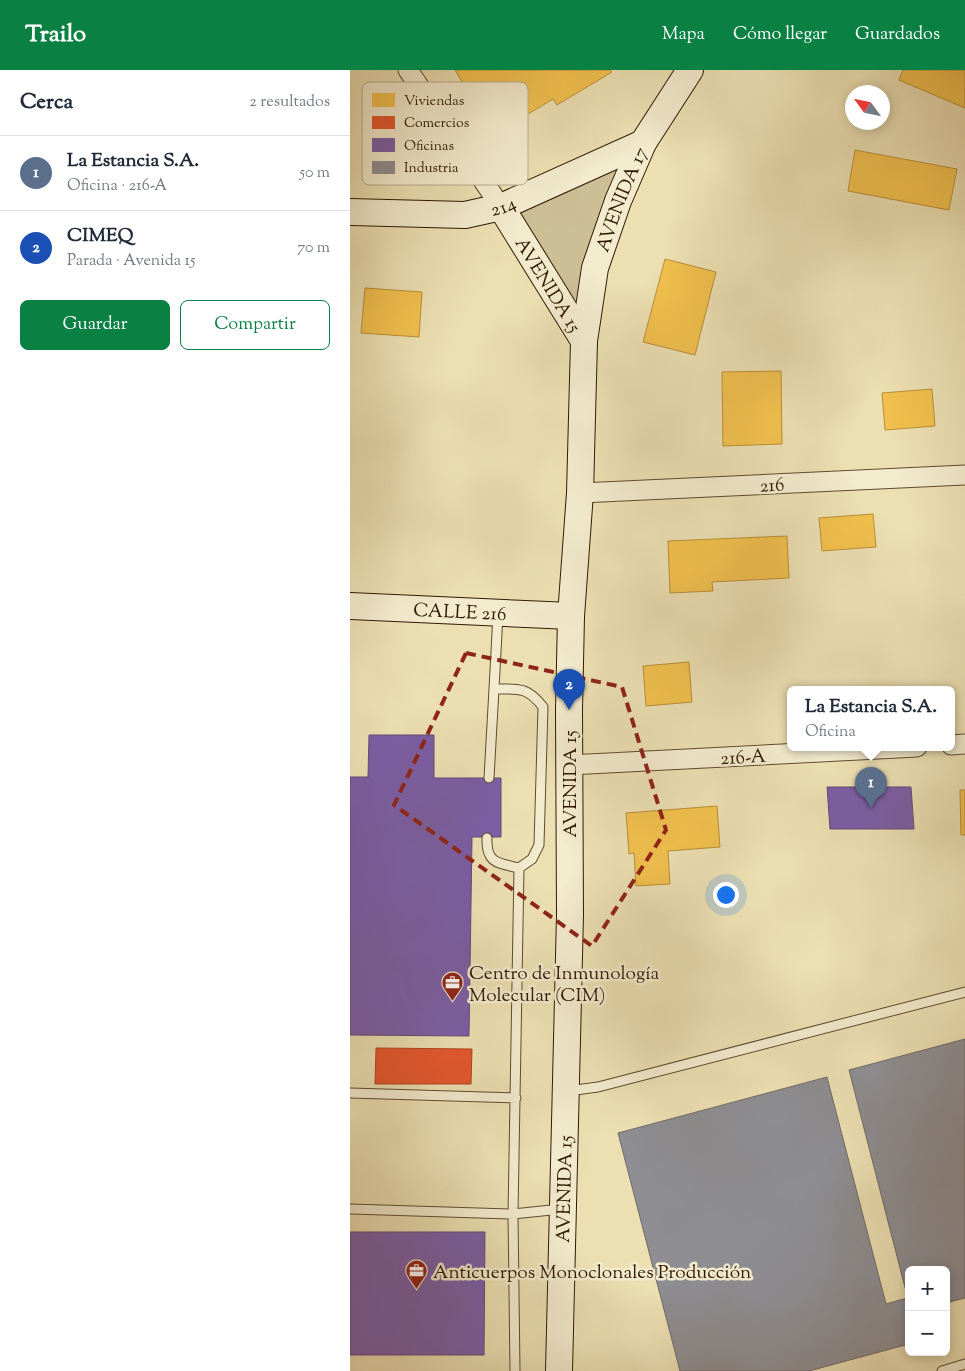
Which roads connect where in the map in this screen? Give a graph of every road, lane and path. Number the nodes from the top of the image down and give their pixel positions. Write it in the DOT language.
graph roads {
  1 [pos="408,70"];
  2 [pos="690,70"];
  3 [pos="416,82"];
  4 [pos="643,143"];
  5 [pos="487,185"];
  6 [pos="502,207"];
  7 [pos="350,212"];
  8 [pos="584,341"];
  9 [pos="965,475"];
  10 [pos="580,493"];
  11 [pos="350,606"];
  12 [pos="498,614"];
  13 [pos="571,616"];
  14 [pos="494,688"];
  15 [pos="840,751"];
  16 [pos="569,765"];
  17 [pos="489,778"];
  18 [pos="486,838"];
  19 [pos="519,868"];
  20 [pos="965,992"];
  21 [pos="567,1091"];
  22 [pos="350,1093"];
  23 [pos="516,1098"];
  24 [pos="563,1208"];
  25 [pos="350,1209"];
  26 [pos="513,1214"];
  27 [pos="965,1364"];
  28 [pos="515,1371"];
  29 [pos="559,1371"];
  30 [pos="942,1371"];
  1 -- 3 [label="street, AVENIDA 15"];
  2 -- 4 [label="street, AVENIDA 17"];
  4 -- 6 [label="street, 214"];
  4 -- 8 [label="street, AVENIDA 17"];
  5 -- 6 [label="street, AVENIDA 15"];
  6 -- 7 [label="street, 214"];
  6 -- 8 [label="street, AVENIDA 15"];
  8 -- 10 [label="street, AVENIDA 15"];
  9 -- 10 [label="street, 216"];
  10 -- 13 [label="street, AVENIDA 15"];
  11 -- 12 [label="street, CALLE 216"];
  12 -- 13 [label="street, CALLE 216"];
  12 -- 14 [label="lane"];
  13 -- 16 [label="street, AVENIDA 15"];
  14 -- 17 [label="lane"];
  14 -- 19 [label="lane"];
  15 -- 16 [label="street, 216-A"];
  16 -- 21 [label="street, AVENIDA 15"];
  18 -- 19 [label="lane"];
  19 -- 23 [label="lane"];
  20 -- 21 [label="lane"];
  21 -- 24 [label="street, AVENIDA 15"];
  22 -- 23 [label="lane"];
  23 -- 26 [label="lane"];
  24 -- 26 [label="lane"];
  24 -- 29 [label="street, AVENIDA 15"];
  25 -- 26 [label="lane"];
  26 -- 28 [label="lane"];
  27 -- 30 [label="lane"];
}
